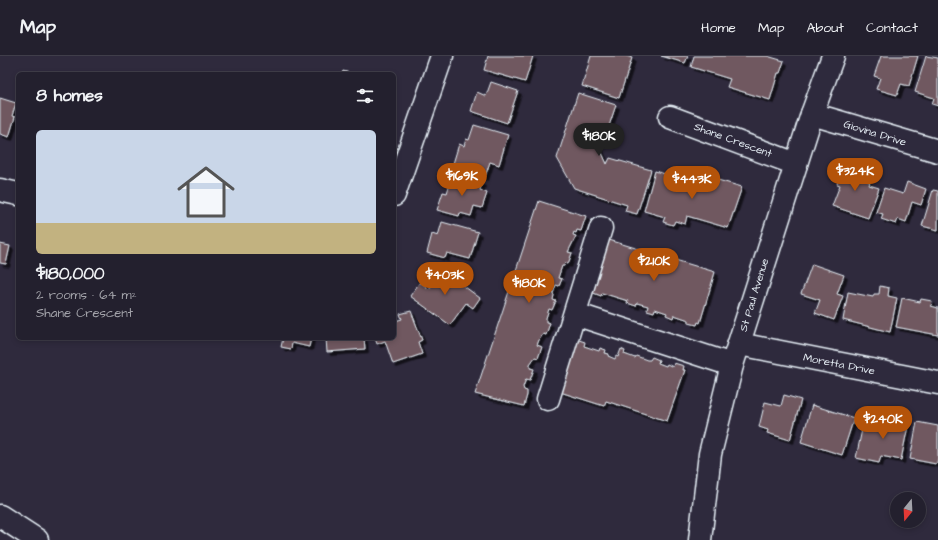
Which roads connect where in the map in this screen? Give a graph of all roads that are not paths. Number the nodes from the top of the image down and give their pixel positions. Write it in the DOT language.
graph roads {
  1 [pos="442,56"];
  2 [pos="832,56"];
  3 [pos="812,114"];
  4 [pos="670,117"];
  5 [pos="938,151"];
  6 [pos="796,164"];
  7 [pos="396,189"];
  8 [pos="0,190"];
  9 [pos="16,194"];
  10 [pos="601,228"];
  11 [pos="575,314"];
  12 [pos="739,344"];
  13 [pos="732,365"];
  14 [pos="938,383"];
  15 [pos="548,399"];
  16 [pos="0,516"];
  17 [pos="37,540"];
  18 [pos="700,540"];
  1 -- 7 [label="street"];
  2 -- 3 [label="street, St Paul Avenue"];
  3 -- 5 [label="street, Giovina Drive"];
  3 -- 6 [label="street, St Paul Avenue"];
  4 -- 6 [label="street, Shane Crescent"];
  6 -- 12 [label="street, St Paul Avenue"];
  8 -- 9 [label="street"];
  10 -- 11 [label="street"];
  11 -- 13 [label="street"];
  11 -- 15 [label="street"];
  12 -- 13 [label="street, St Paul Avenue"];
  12 -- 14 [label="street, Moretta Drive"];
  13 -- 18 [label="street, St Paul Avenue"];
  16 -- 17 [label="street"];
}
